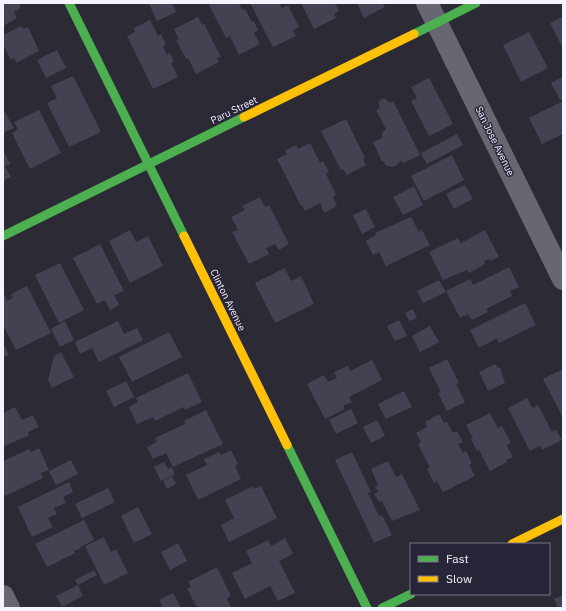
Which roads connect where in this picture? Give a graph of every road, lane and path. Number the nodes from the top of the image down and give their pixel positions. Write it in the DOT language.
graph roads {
  1 [pos="69,3"];
  2 [pos="427,3"];
  3 [pos="476,3"];
  4 [pos="437,22"];
  5 [pos="149,164"];
  6 [pos="3,236"];
  7 [pos="563,279"];
  8 [pos="563,519"];
  9 [pos="514,543"];
  10 [pos="410,594"];
  11 [pos="3,596"];
  12 [pos="9,608"];
  13 [pos="367,608"];
  14 [pos="382,608"];
  1 -- 5 [label="street, Clinton Avenue"];
  2 -- 4 [label="street, San Jose Avenue"];
  3 -- 4 [label="street, Paru Street"];
  4 -- 5 [label="street, Paru Street"];
  4 -- 7 [label="street, San Jose Avenue"];
  5 -- 6 [label="street, Paru Street"];
  5 -- 13 [label="street, Clinton Avenue"];
  8 -- 9 [label="street"];
  10 -- 14 [label="street"];
  11 -- 12 [label="street"];
}
